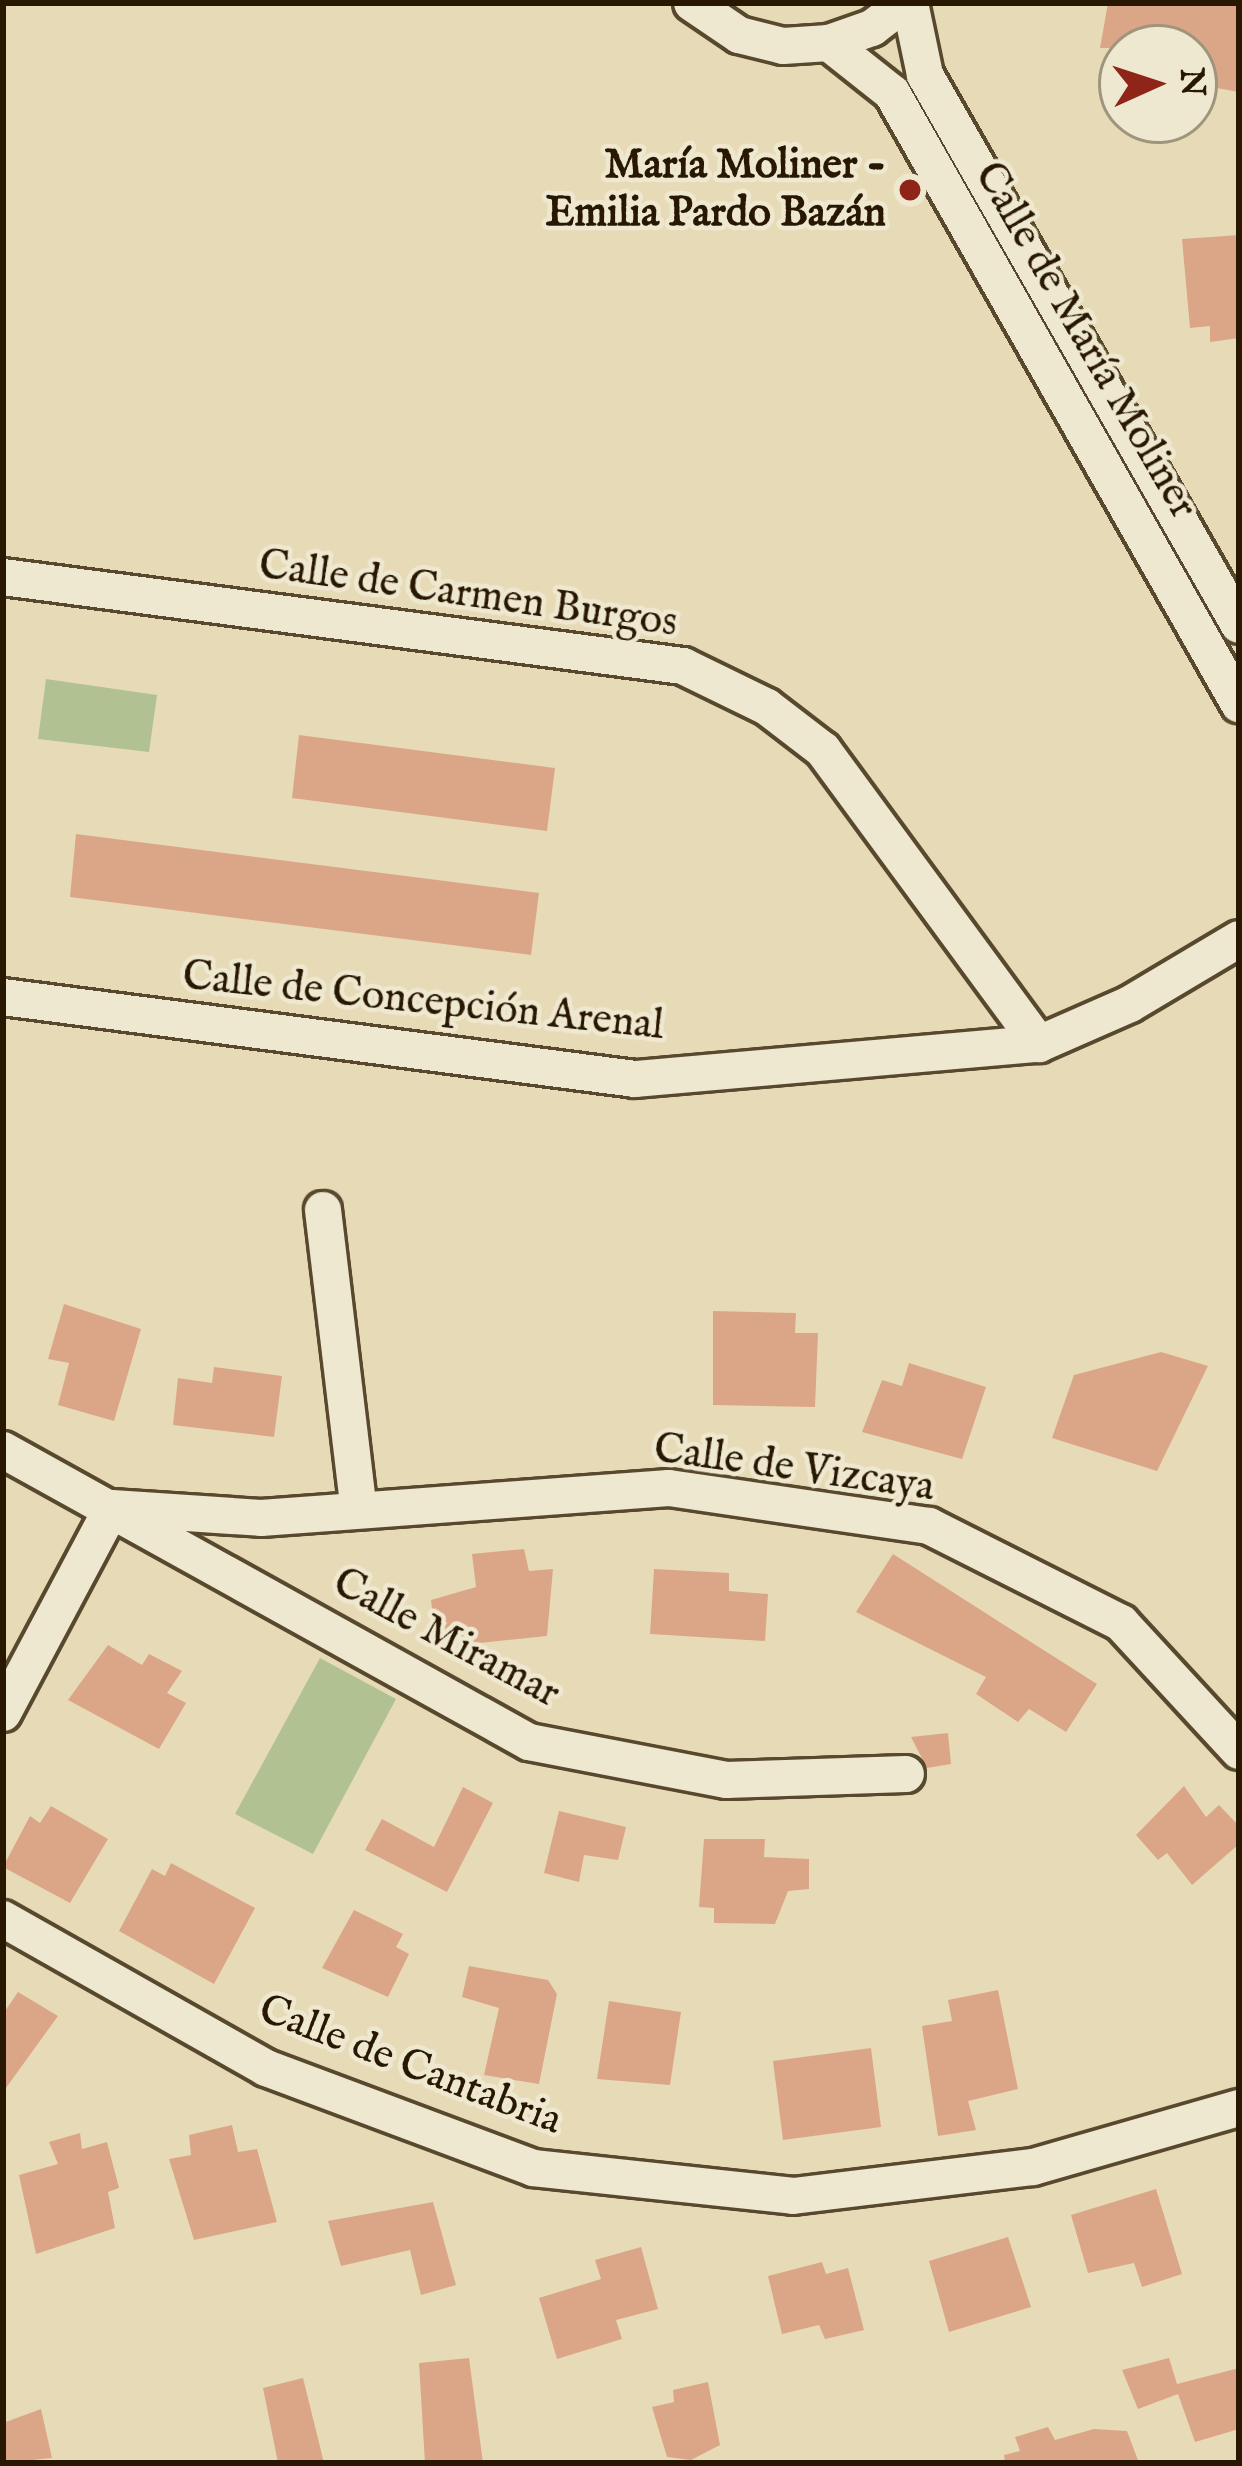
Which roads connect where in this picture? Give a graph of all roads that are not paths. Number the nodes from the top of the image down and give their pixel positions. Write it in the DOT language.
graph roads {
  1 [pos="692,3"];
  2 [pos="908,3"];
  3 [pos="829,44"];
  4 [pos="3,577"];
  5 [pos="1239,625"];
  6 [pos="1239,704"];
  7 [pos="1239,939"];
  8 [pos="3,997"];
  9 [pos="1040,1044"];
  10 [pos="323,1210"];
  11 [pos="3,1450"];
  12 [pos="112,1508"];
  13 [pos="359,1510"];
  14 [pos="260,1518"];
  15 [pos="241,1580"];
  16 [pos="3,1713"];
  17 [pos="1239,1751"];
  18 [pos="906,1774"];
  19 [pos="3,1919"];
  20 [pos="1239,2108"];
  1 -- 3 [label="street"];
  2 -- 3 [label="street"];
  2 -- 5 [label="street, Calle de María Moliner"];
  3 -- 6 [label="street, Calle de María Moliner"];
  4 -- 9 [label="street, Calle de Carmen Burgos"];
  7 -- 9 [label="street, Calle de Concepción Arenal"];
  8 -- 9 [label="street, Calle de Concepción Arenal"];
  10 -- 13 [label="street"];
  11 -- 12 [label="street, Calle de Vizcaya"];
  12 -- 14 [label="street, Calle de Vizcaya"];
  12 -- 15 [label="street, Calle Miramar"];
  12 -- 16 [label="street"];
  13 -- 14 [label="street, Calle de Vizcaya"];
  13 -- 17 [label="street, Calle de Vizcaya"];
  14 -- 15 [label="street"];
  15 -- 18 [label="street, Calle Miramar"];
  19 -- 20 [label="street, Calle de Cantabria"];
}
